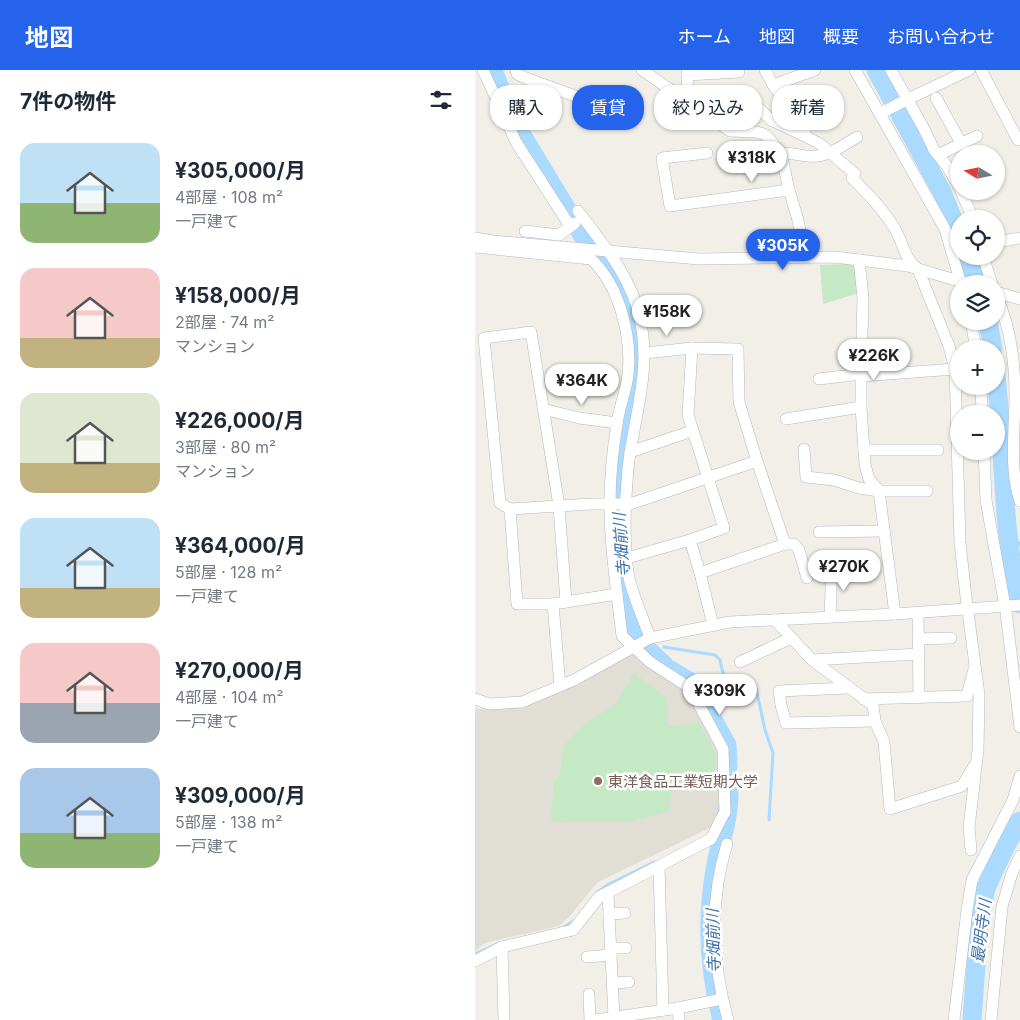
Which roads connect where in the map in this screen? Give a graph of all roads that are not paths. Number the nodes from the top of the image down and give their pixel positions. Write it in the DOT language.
graph roads {
  1 [pos="483,70"];
  2 [pos="516,70"];
  3 [pos="642,70"];
  4 [pos="765,70"];
  5 [pos="815,70"];
  6 [pos="855,70"];
  7 [pos="891,70"];
  8 [pos="969,70"];
  9 [pos="981,70"];
  10 [pos="687,72"];
  11 [pos="739,72"];
  12 [pos="773,84"];
  13 [pos="663,85"];
  14 [pos="688,85"];
  15 [pos="572,95"];
  16 [pos="936,98"];
  17 [pos="907,99"];
  18 [pos="762,112"];
  19 [pos="882,113"];
  20 [pos="728,130"];
  21 [pos="805,136"];
  22 [pos="977,136"];
  23 [pos="857,137"];
  24 [pos="1018,140"];
  25 [pos="961,143"];
  26 [pos="707,153"];
  27 [pos="781,153"];
  28 [pos="828,153"];
  29 [pos="938,155"];
  30 [pos="950,171"];
  31 [pos="789,190"];
  32 [pos="570,226"];
  33 [pos="525,231"];
  34 [pos="475,238"];
  35 [pos="1020,238"];
  36 [pos="1005,240"];
  37 [pos="475,247"];
  38 [pos="606,250"];
  39 [pos="805,257"];
  40 [pos="859,260"];
  41 [pos="918,269"];
  42 [pos="961,275"];
  43 [pos="950,279"];
  44 [pos="1005,295"];
  45 [pos="1020,299"];
  46 [pos="1005,321"];
  47 [pos="692,348"];
  48 [pos="950,350"];
  49 [pos="645,353"];
  50 [pos="950,369"];
  51 [pos="861,375"];
  52 [pos="819,379"];
  53 [pos="956,395"];
  54 [pos="861,407"];
  55 [pos="543,409"];
  56 [pos="793,421"];
  57 [pos="617,423"];
  58 [pos="692,431"];
  59 [pos="804,449"];
  60 [pos="864,450"];
  61 [pos="939,450"];
  62 [pos="630,452"];
  63 [pos="984,460"];
  64 [pos="757,461"];
  65 [pos="707,478"];
  66 [pos="879,491"];
  67 [pos="927,491"];
  68 [pos="1020,502"];
  69 [pos="611,504"];
  70 [pos="625,504"];
  71 [pos="559,506"];
  72 [pos="510,509"];
  73 [pos="884,531"];
  74 [pos="819,532"];
  75 [pos="690,540"];
  76 [pos="785,544"];
  77 [pos="627,558"];
  78 [pos="832,565"];
  79 [pos="699,573"];
  80 [pos="807,578"];
  81 [pos="617,594"];
  82 [pos="566,602"];
  83 [pos="553,604"];
  84 [pos="1012,606"];
  85 [pos="967,610"];
  86 [pos="918,613"];
  87 [pos="895,614"];
  88 [pos="829,617"];
  89 [pos="775,620"];
  90 [pos="713,625"];
  91 [pos="791,638"];
  92 [pos="951,638"];
  93 [pos="918,639"];
  94 [pos="643,642"];
  95 [pos="919,654"];
  96 [pos="812,660"];
  97 [pos="740,662"];
  98 [pos="976,663"];
  99 [pos="560,686"];
  100 [pos="848,688"];
  101 [pos="919,698"];
  102 [pos="475,699"];
  103 [pos="863,699"];
  104 [pos="875,721"];
  105 [pos="1020,727"];
  106 [pos="977,760"];
  107 [pos="1020,776"];
  108 [pos="727,844"];
  109 [pos="971,850"];
  110 [pos="1020,856"];
  111 [pos="659,866"];
  112 [pos="608,893"];
  113 [pos="625,913"];
  114 [pos="609,914"];
  115 [pos="502,947"];
  116 [pos="625,948"];
  117 [pos="611,952"];
  118 [pos="587,956"];
  119 [pos="475,961"];
  120 [pos="629,982"];
  121 [pos="613,983"];
  122 [pos="589,994"];
  123 [pos="719,1000"];
  124 [pos="678,1008"];
  125 [pos="663,1010"];
  126 [pos="614,1017"];
  127 [pos="640,1017"];
  128 [pos="504,1020"];
  129 [pos="594,1020"];
  130 [pos="679,1020"];
  131 [pos="728,1020"];
  132 [pos="954,1020"];
  133 [pos="991,1020"];
  1 -- 32 [label="street"];
  2 -- 15 [label="street"];
  3 -- 13 [label="street"];
  4 -- 12 [label="street"];
  5 -- 12 [label="street"];
  6 -- 19 [label="street"];
  7 -- 17 [label="street"];
  8 -- 17 [label="street"];
  9 -- 24 [label="street"];
  10 -- 11 [label="street"];
  10 -- 14 [label="street"];
  12 -- 21 [label="street"];
  16 -- 25 [label="street"];
  17 -- 19 [label="street"];
  17 -- 29 [label="street"];
  18 -- 21 [label="street"];
  19 -- 42 [label="street"];
  20 -- 27 [label="street"];
  21 -- 28 [label="street"];
  22 -- 25 [label="street"];
  23 -- 28 [label="street"];
  25 -- 29 [label="street"];
  26 -- 31 [label="street"];
  27 -- 28 [label="street"];
  27 -- 31 [label="street"];
  28 -- 41 [label="street"];
  29 -- 30 [label="street"];
  31 -- 39 [label="street"];
  32 -- 33 [label="street"];
  32 -- 38 [label="street"];
  34 -- 38 [label="street"];
  35 -- 36 [label="street"];
  37 -- 57 [label="street"];
  38 -- 39 [label="street"];
  38 -- 49 [label="street"];
  39 -- 40 [label="street"];
  40 -- 41 [label="street"];
  40 -- 51 [label="street"];
  41 -- 43 [label="street"];
  41 -- 48 [label="street"];
  44 -- 45 [label="street"];
  46 -- 68 [label="street"];
  47 -- 49 [label="street"];
  47 -- 58 [label="street"];
  47 -- 64 [label="street"];
  49 -- 62 [label="street"];
  50 -- 51 [label="street"];
  51 -- 52 [label="street"];
  51 -- 54 [label="street"];
  53 -- 85 [label="street"];
  54 -- 56 [label="street"];
  54 -- 60 [label="street"];
  55 -- 57 [label="street"];
  55 -- 71 [label="street"];
  55 -- 72 [label="street"];
  57 -- 69 [label="street"];
  58 -- 62 [label="street"];
  58 -- 65 [label="street"];
  59 -- 66 [label="street"];
  60 -- 61 [label="street"];
  60 -- 66 [label="street"];
  62 -- 70 [label="street"];
  63 -- 84 [label="street"];
  64 -- 65 [label="street"];
  64 -- 76 [label="street"];
  65 -- 70 [label="street"];
  65 -- 75 [label="street"];
  66 -- 67 [label="street"];
  66 -- 73 [label="street"];
  69 -- 70 [label="street"];
  69 -- 71 [label="street"];
  69 -- 81 [label="street"];
  70 -- 77 [label="street"];
  71 -- 72 [label="street"];
  71 -- 82 [label="street"];
  72 -- 83 [label="street"];
  73 -- 74 [label="street"];
  73 -- 87 [label="street"];
  75 -- 77 [label="street"];
  75 -- 79 [label="street"];
  76 -- 79 [label="street"];
  76 -- 80 [label="street"];
  77 -- 94 [label="street"];
  78 -- 88 [label="street"];
  79 -- 90 [label="street"];
  81 -- 82 [label="street"];
  81 -- 94 [label="street"];
  82 -- 83 [label="street"];
  83 -- 99 [label="street"];
  84 -- 85 [label="street"];
  84 -- 105 [label="street"];
  85 -- 86 [label="street"];
  85 -- 98 [label="street"];
  86 -- 87 [label="street"];
  86 -- 93 [label="street"];
  87 -- 88 [label="street"];
  88 -- 89 [label="street"];
  89 -- 90 [label="street"];
  89 -- 91 [label="street"];
  90 -- 94 [label="street"];
  91 -- 96 [label="street"];
  91 -- 97 [label="street"];
  92 -- 93 [label="street"];
  93 -- 95 [label="street"];
  94 -- 99 [label="street"];
  94 -- 111 [label="street"];
  95 -- 96 [label="street"];
  95 -- 101 [label="street"];
  96 -- 100 [label="street"];
  98 -- 101 [label="street"];
  98 -- 106 [label="street"];
  99 -- 102 [label="street"];
  100 -- 103 [label="street"];
  100 -- 104 [label="street"];
  101 -- 103 [label="street"];
  103 -- 104 [label="street"];
  104 -- 106 [label="street"];
  106 -- 109 [label="street"];
  107 -- 132 [label="street"];
  108 -- 123 [label="street"];
  110 -- 133 [label="street"];
  111 -- 112 [label="street"];
  111 -- 125 [label="street"];
  112 -- 114 [label="street"];
  112 -- 115 [label="street"];
  113 -- 114 [label="street"];
  114 -- 117 [label="street"];
  115 -- 119 [label="street"];
  115 -- 128 [label="street"];
  116 -- 117 [label="street"];
  117 -- 118 [label="street"];
  117 -- 121 [label="street"];
  120 -- 121 [label="street"];
  121 -- 126 [label="street"];
  122 -- 129 [label="street"];
  123 -- 124 [label="street"];
  123 -- 131 [label="street"];
  124 -- 125 [label="street"];
  124 -- 130 [label="street"];
  125 -- 127 [label="street"];
  126 -- 127 [label="street"];
  126 -- 129 [label="street"];
}
